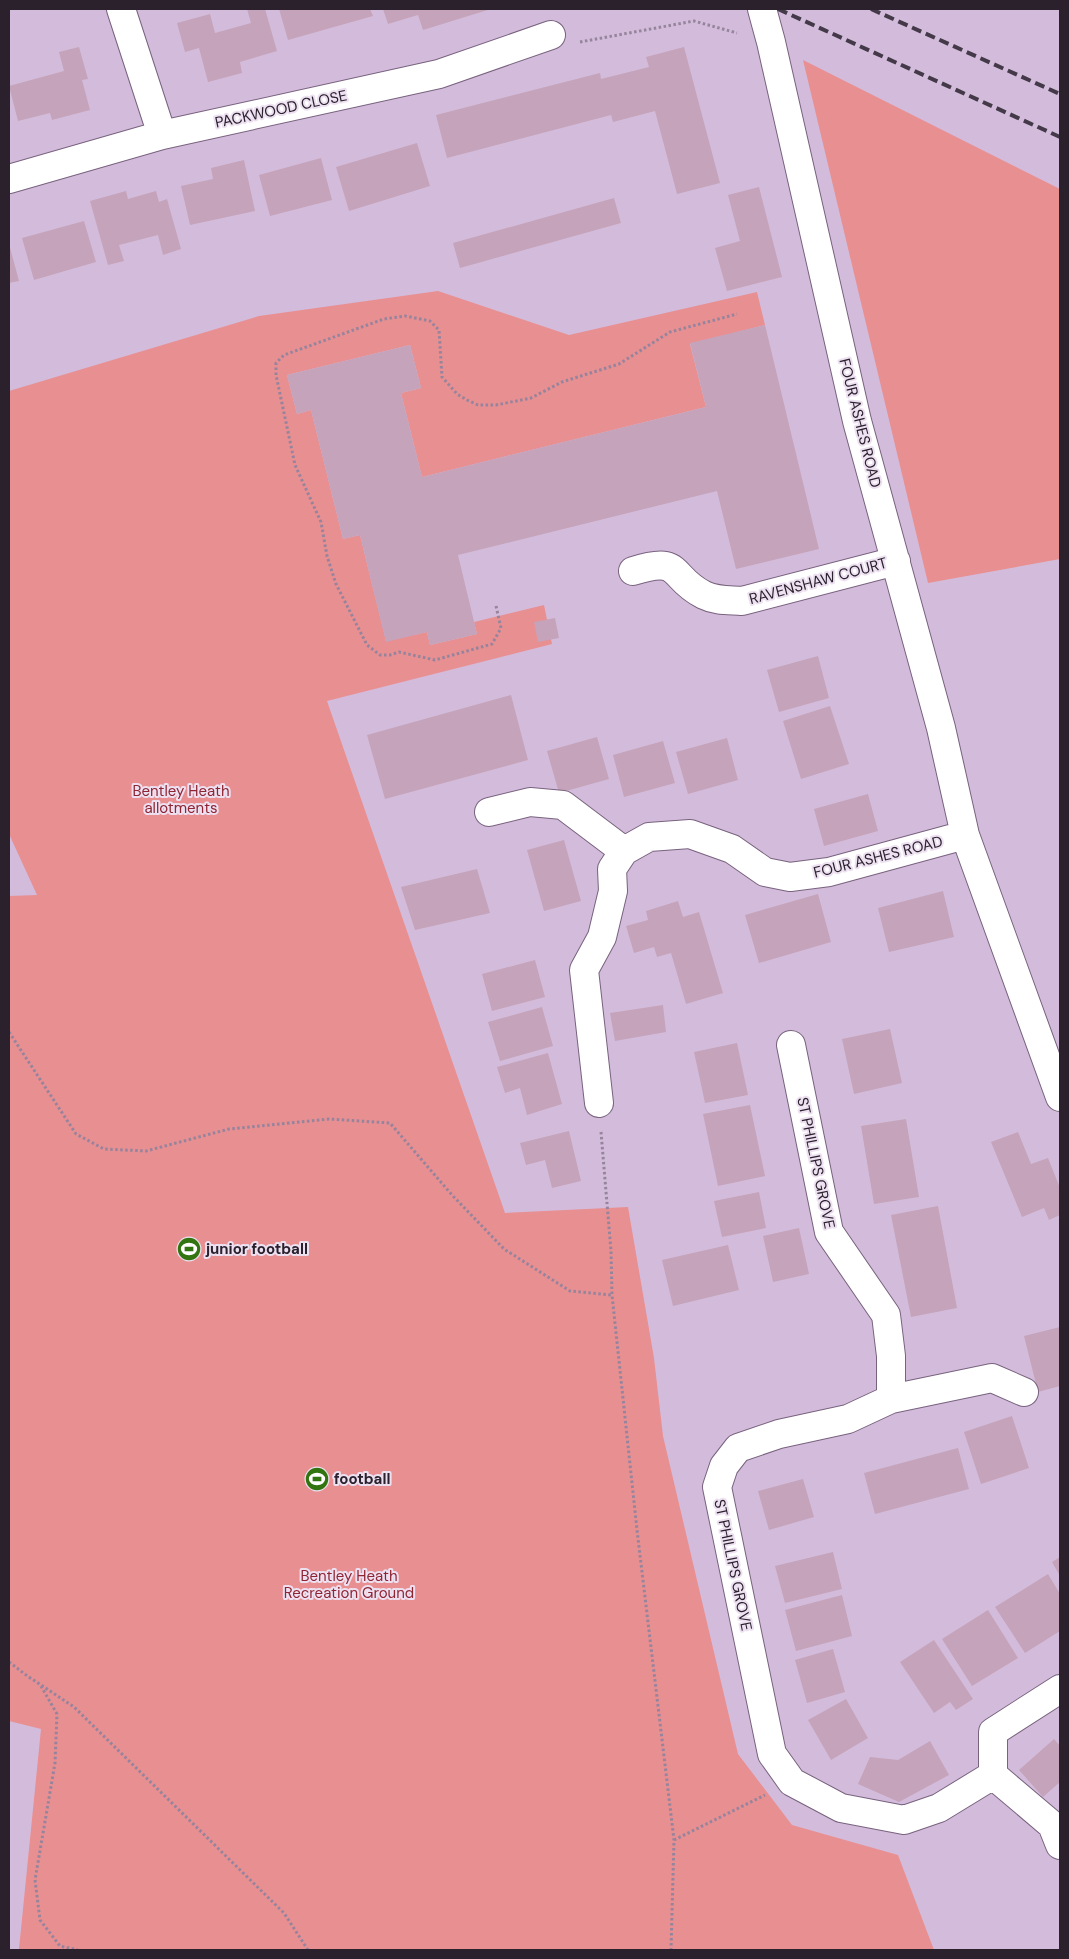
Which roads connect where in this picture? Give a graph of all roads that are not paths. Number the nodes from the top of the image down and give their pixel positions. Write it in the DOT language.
graph roads {
  1 [pos="121,9"];
  2 [pos="766,24"];
  3 [pos="551,35"];
  4 [pos="162,135"];
  5 [pos="9,179"];
  6 [pos="896,561"];
  7 [pos="633,570"];
  8 [pos="489,812"];
  9 [pos="964,835"];
  10 [pos="624,851"];
  11 [pos="791,1046"];
  12 [pos="1060,1098"];
  13 [pos="599,1104"];
  14 [pos="1024,1392"];
  15 [pos="891,1399"];
  16 [pos="1060,1689"];
  17 [pos="993,1775"];
  18 [pos="1060,1846"];
  1 -- 4 [label="street"];
  2 -- 6 [label="street, FOUR ASHES ROAD"];
  3 -- 4 [label="street, PACKWOOD CLOSE"];
  4 -- 5 [label="street, PACKWOOD CLOSE"];
  6 -- 7 [label="street, RAVENSHAW COURT"];
  6 -- 9 [label="street, FOUR ASHES ROAD"];
  8 -- 10 [label="street"];
  9 -- 10 [label="street, FOUR ASHES ROAD"];
  9 -- 12 [label="street, FOUR ASHES ROAD"];
  10 -- 13 [label="street"];
  11 -- 15 [label="street, ST PHILLIPS GROVE"];
  14 -- 15 [label="street"];
  15 -- 17 [label="street, ST PHILLIPS GROVE"];
  16 -- 17 [label="street"];
  17 -- 18 [label="street"];
}
